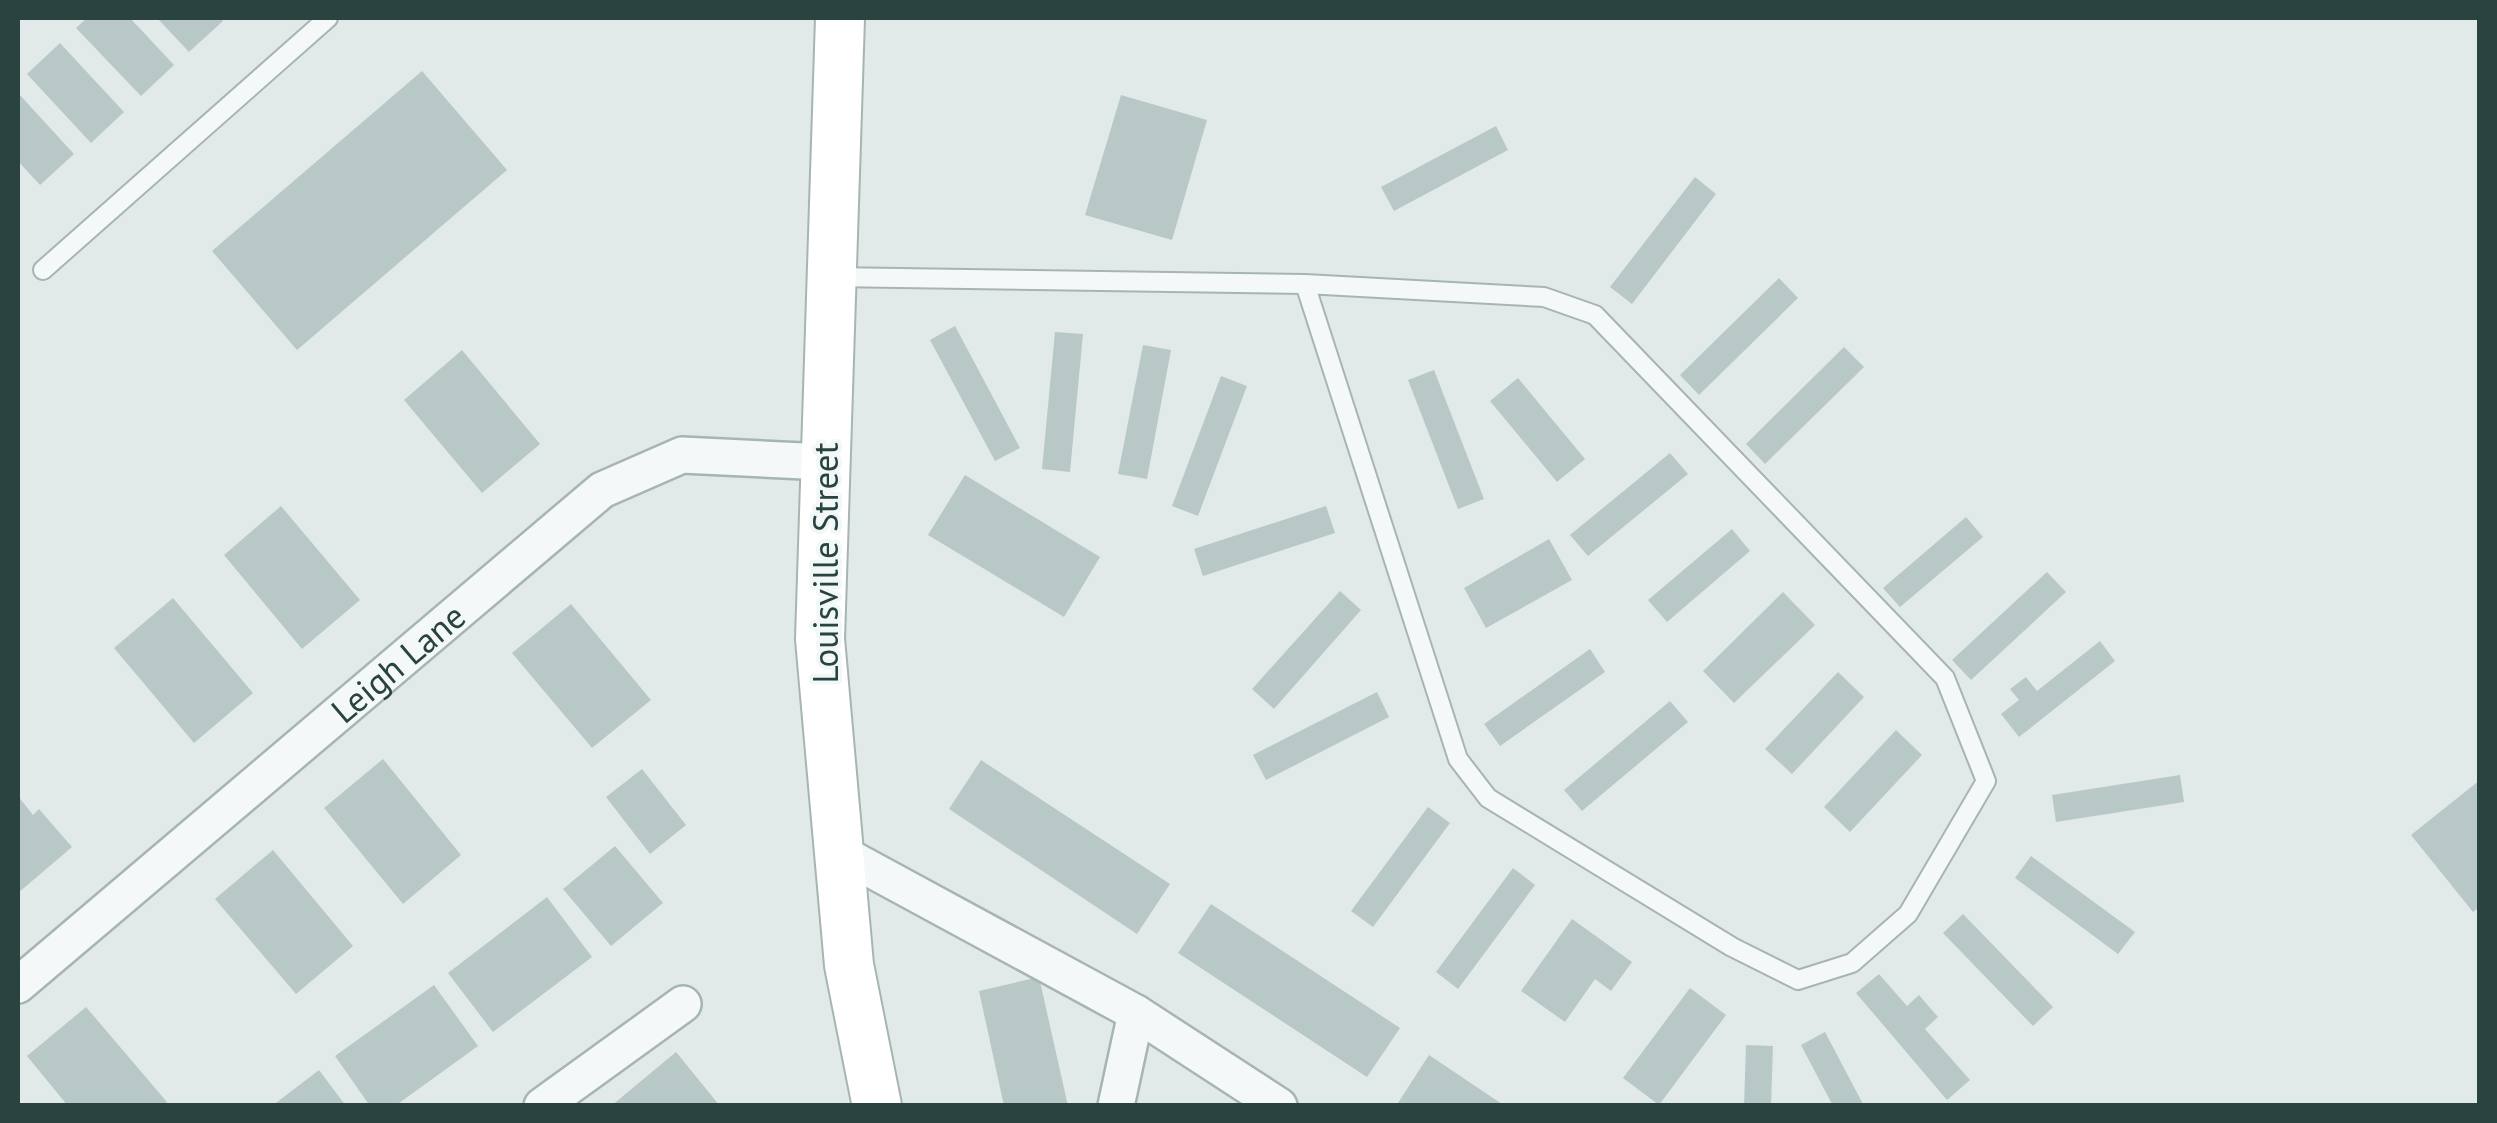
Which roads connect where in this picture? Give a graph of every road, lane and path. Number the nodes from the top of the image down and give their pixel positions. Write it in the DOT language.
graph roads {
  1 [pos="328,18"];
  2 [pos="840,18"];
  3 [pos="43,270"];
  4 [pos="831,277"];
  5 [pos="1305,284"];
  6 [pos="824,462"];
  7 [pos="839,852"];
  8 [pos="18,984"];
  9 [pos="684,1004"];
  10 [pos="1136,1014"];
  11 [pos="542,1106"];
  12 [pos="877,1106"];
  13 [pos="1116,1106"];
  14 [pos="1279,1106"];
  1 -- 3 [label="lane"];
  2 -- 4 [label="main road, Louisville Street"];
  4 -- 5 [label="lane"];
  4 -- 6 [label="main road, Louisville Street"];
  5 -- 5 [label="lane"];
  6 -- 7 [label="main road, Louisville Street"];
  6 -- 8 [label="street, Leigh Lane"];
  7 -- 10 [label="street"];
  7 -- 12 [label="main road, Louisville Street"];
  9 -- 11 [label="street"];
  10 -- 13 [label="street"];
  10 -- 14 [label="street"];
}
